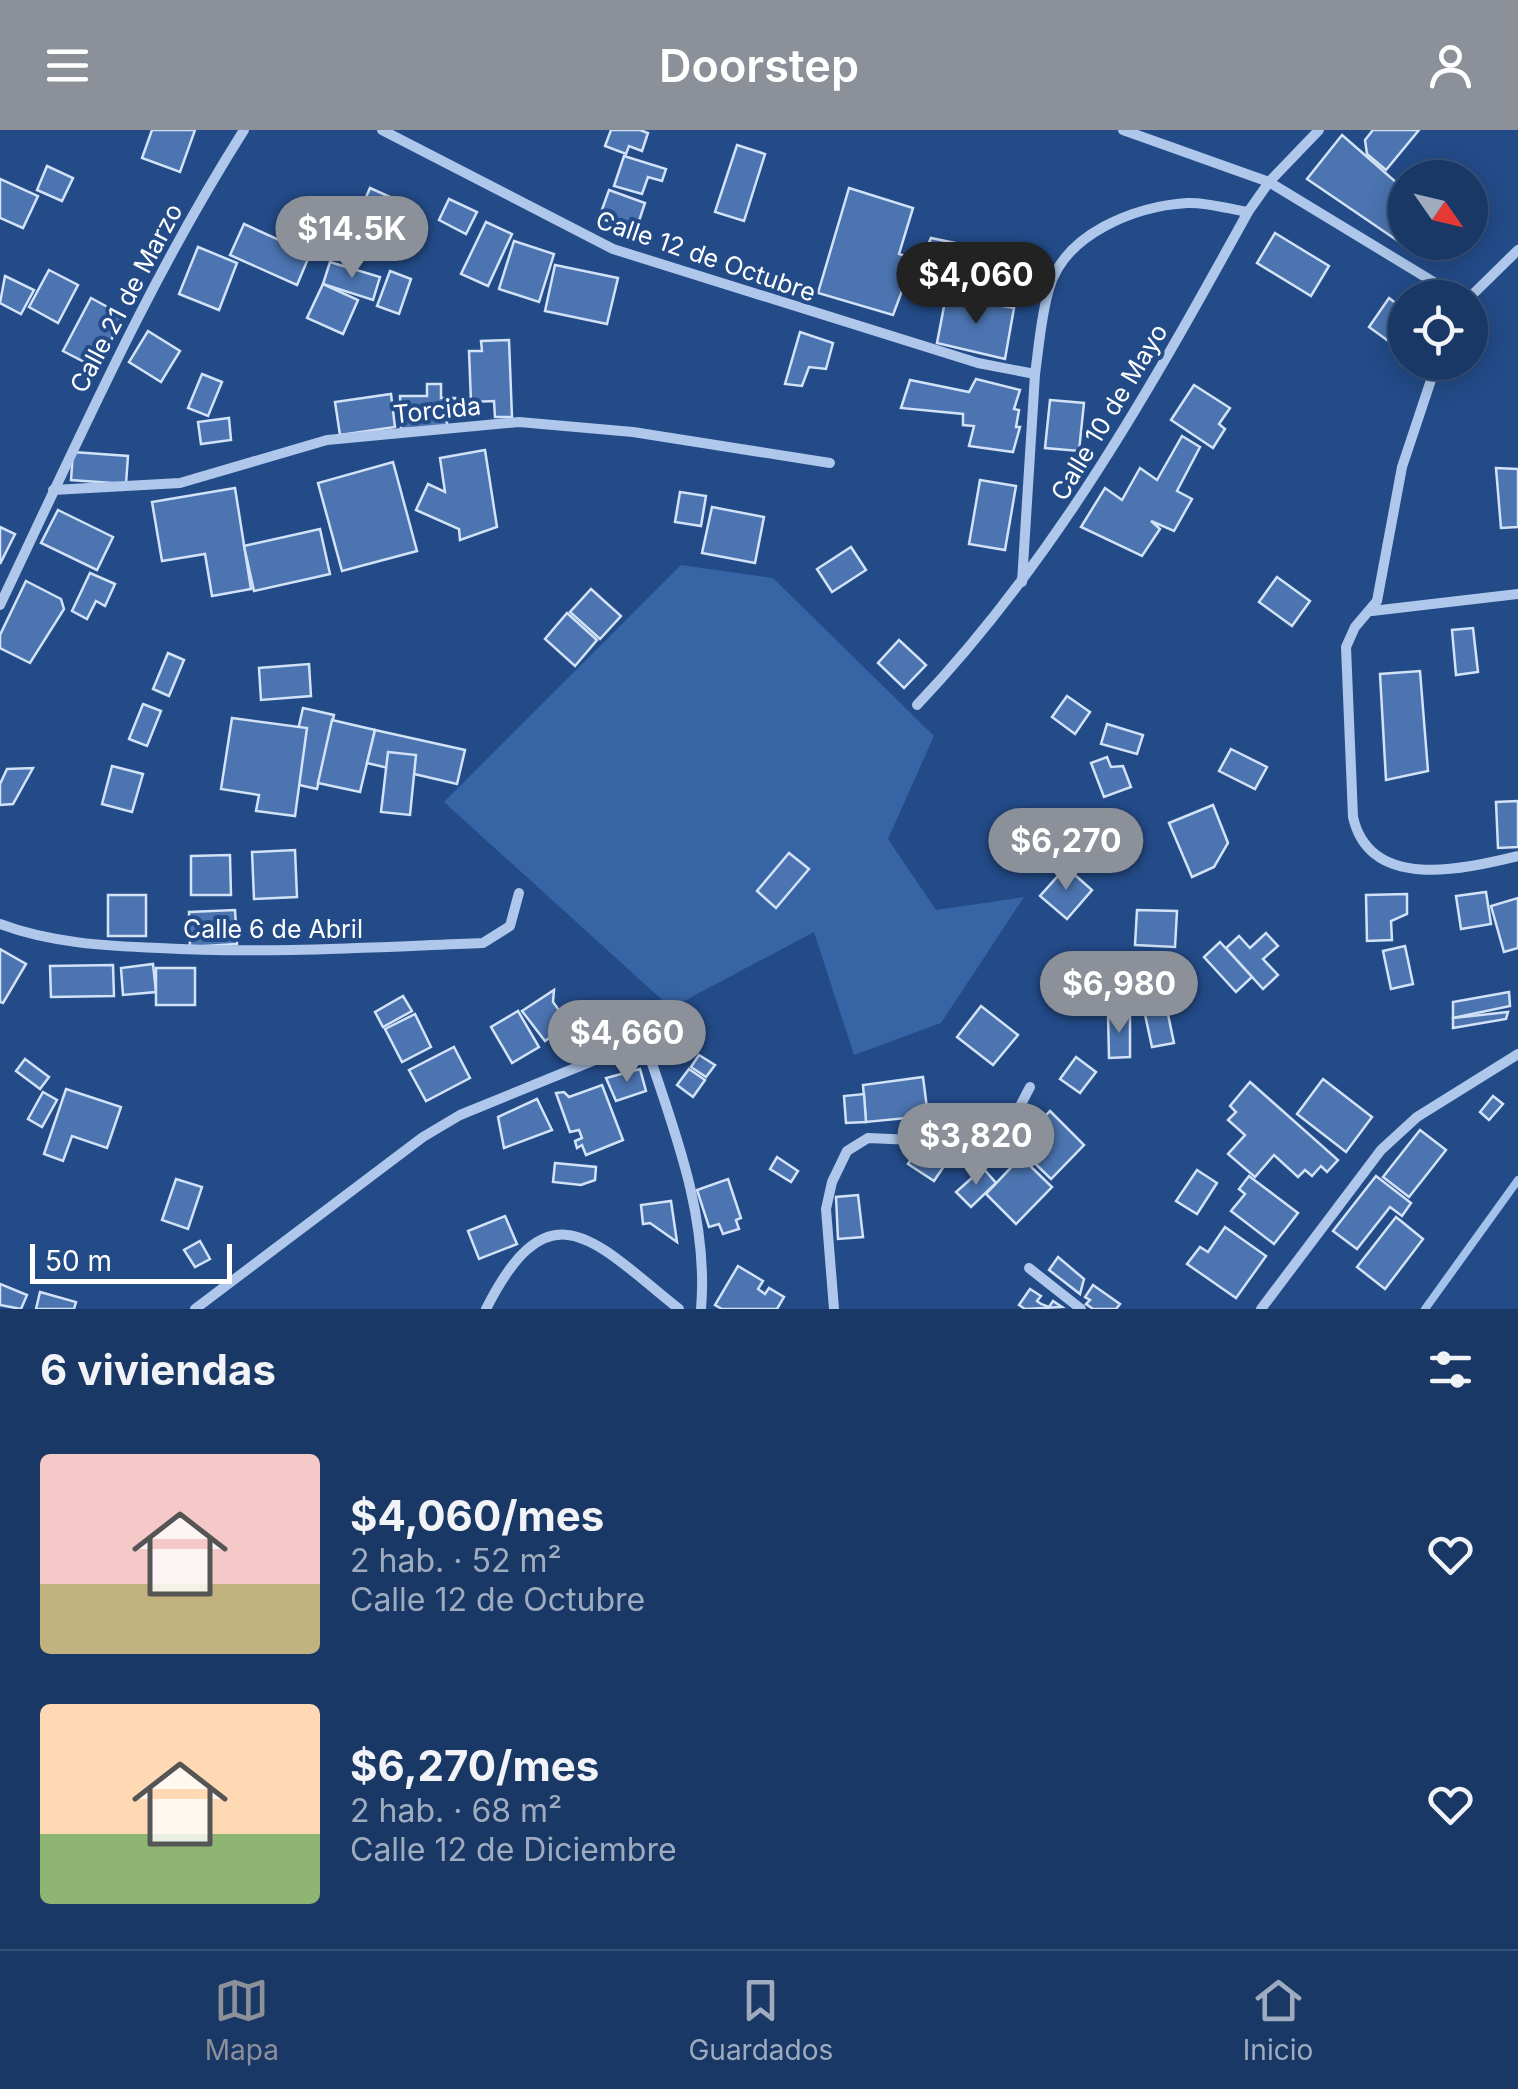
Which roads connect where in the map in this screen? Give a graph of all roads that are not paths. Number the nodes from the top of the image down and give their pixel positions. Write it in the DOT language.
graph roads {
  1 [pos="244,130"];
  2 [pos="382,130"];
  3 [pos="1124,130"];
  4 [pos="1319,130"];
  5 [pos="1269,182"];
  6 [pos="1248,212"];
  7 [pos="1516,255"];
  8 [pos="1430,280"];
  9 [pos="1488,281"];
  10 [pos="1036,374"];
  11 [pos="1431,380"];
  12 [pos="830,463"];
  13 [pos="53,490"];
  14 [pos="1022,586"];
  15 [pos="1518,594"];
  16 [pos="0,605"];
  17 [pos="1372,611"];
  18 [pos="918,705"];
  19 [pos="1518,856"];
  20 [pos="518,893"];
  21 [pos="0,924"];
  22 [pos="1518,1054"];
  23 [pos="1030,1086"];
  24 [pos="1029,1268"];
  25 [pos="195,1309"];
  26 [pos="486,1309"];
  27 [pos="678,1309"];
  28 [pos="701,1309"];
  29 [pos="834,1309"];
  30 [pos="1082,1309"];
  31 [pos="1262,1309"];
  1 -- 13 [label="street, Calle 21 de Marzo"];
  2 -- 10 [label="street, Calle 12 de Octubre"];
  3 -- 5 [label="street"];
  4 -- 5 [label="street, Calle 10 de Mayo"];
  5 -- 6 [label="street, Calle 10 de Mayo"];
  5 -- 8 [label="street"];
  6 -- 10 [label="street"];
  6 -- 14 [label="street, Calle 10 de Mayo"];
  7 -- 9 [label="street"];
  10 -- 14 [label="street"];
  11 -- 17 [label="street"];
  12 -- 13 [label="street, Torcida"];
  13 -- 16 [label="street, Calle 21 de Marzo"];
  14 -- 18 [label="street, Calle 10 de Mayo"];
  15 -- 17 [label="street"];
  17 -- 19 [label="street"];
  20 -- 21 [label="street, Calle 6 de Abril"];
  22 -- 31 [label="street"];
  23 -- 29 [label="street"];
  24 -- 30 [label="street"];
  25 -- 28 [label="street"];
  26 -- 27 [label="street"];
}
